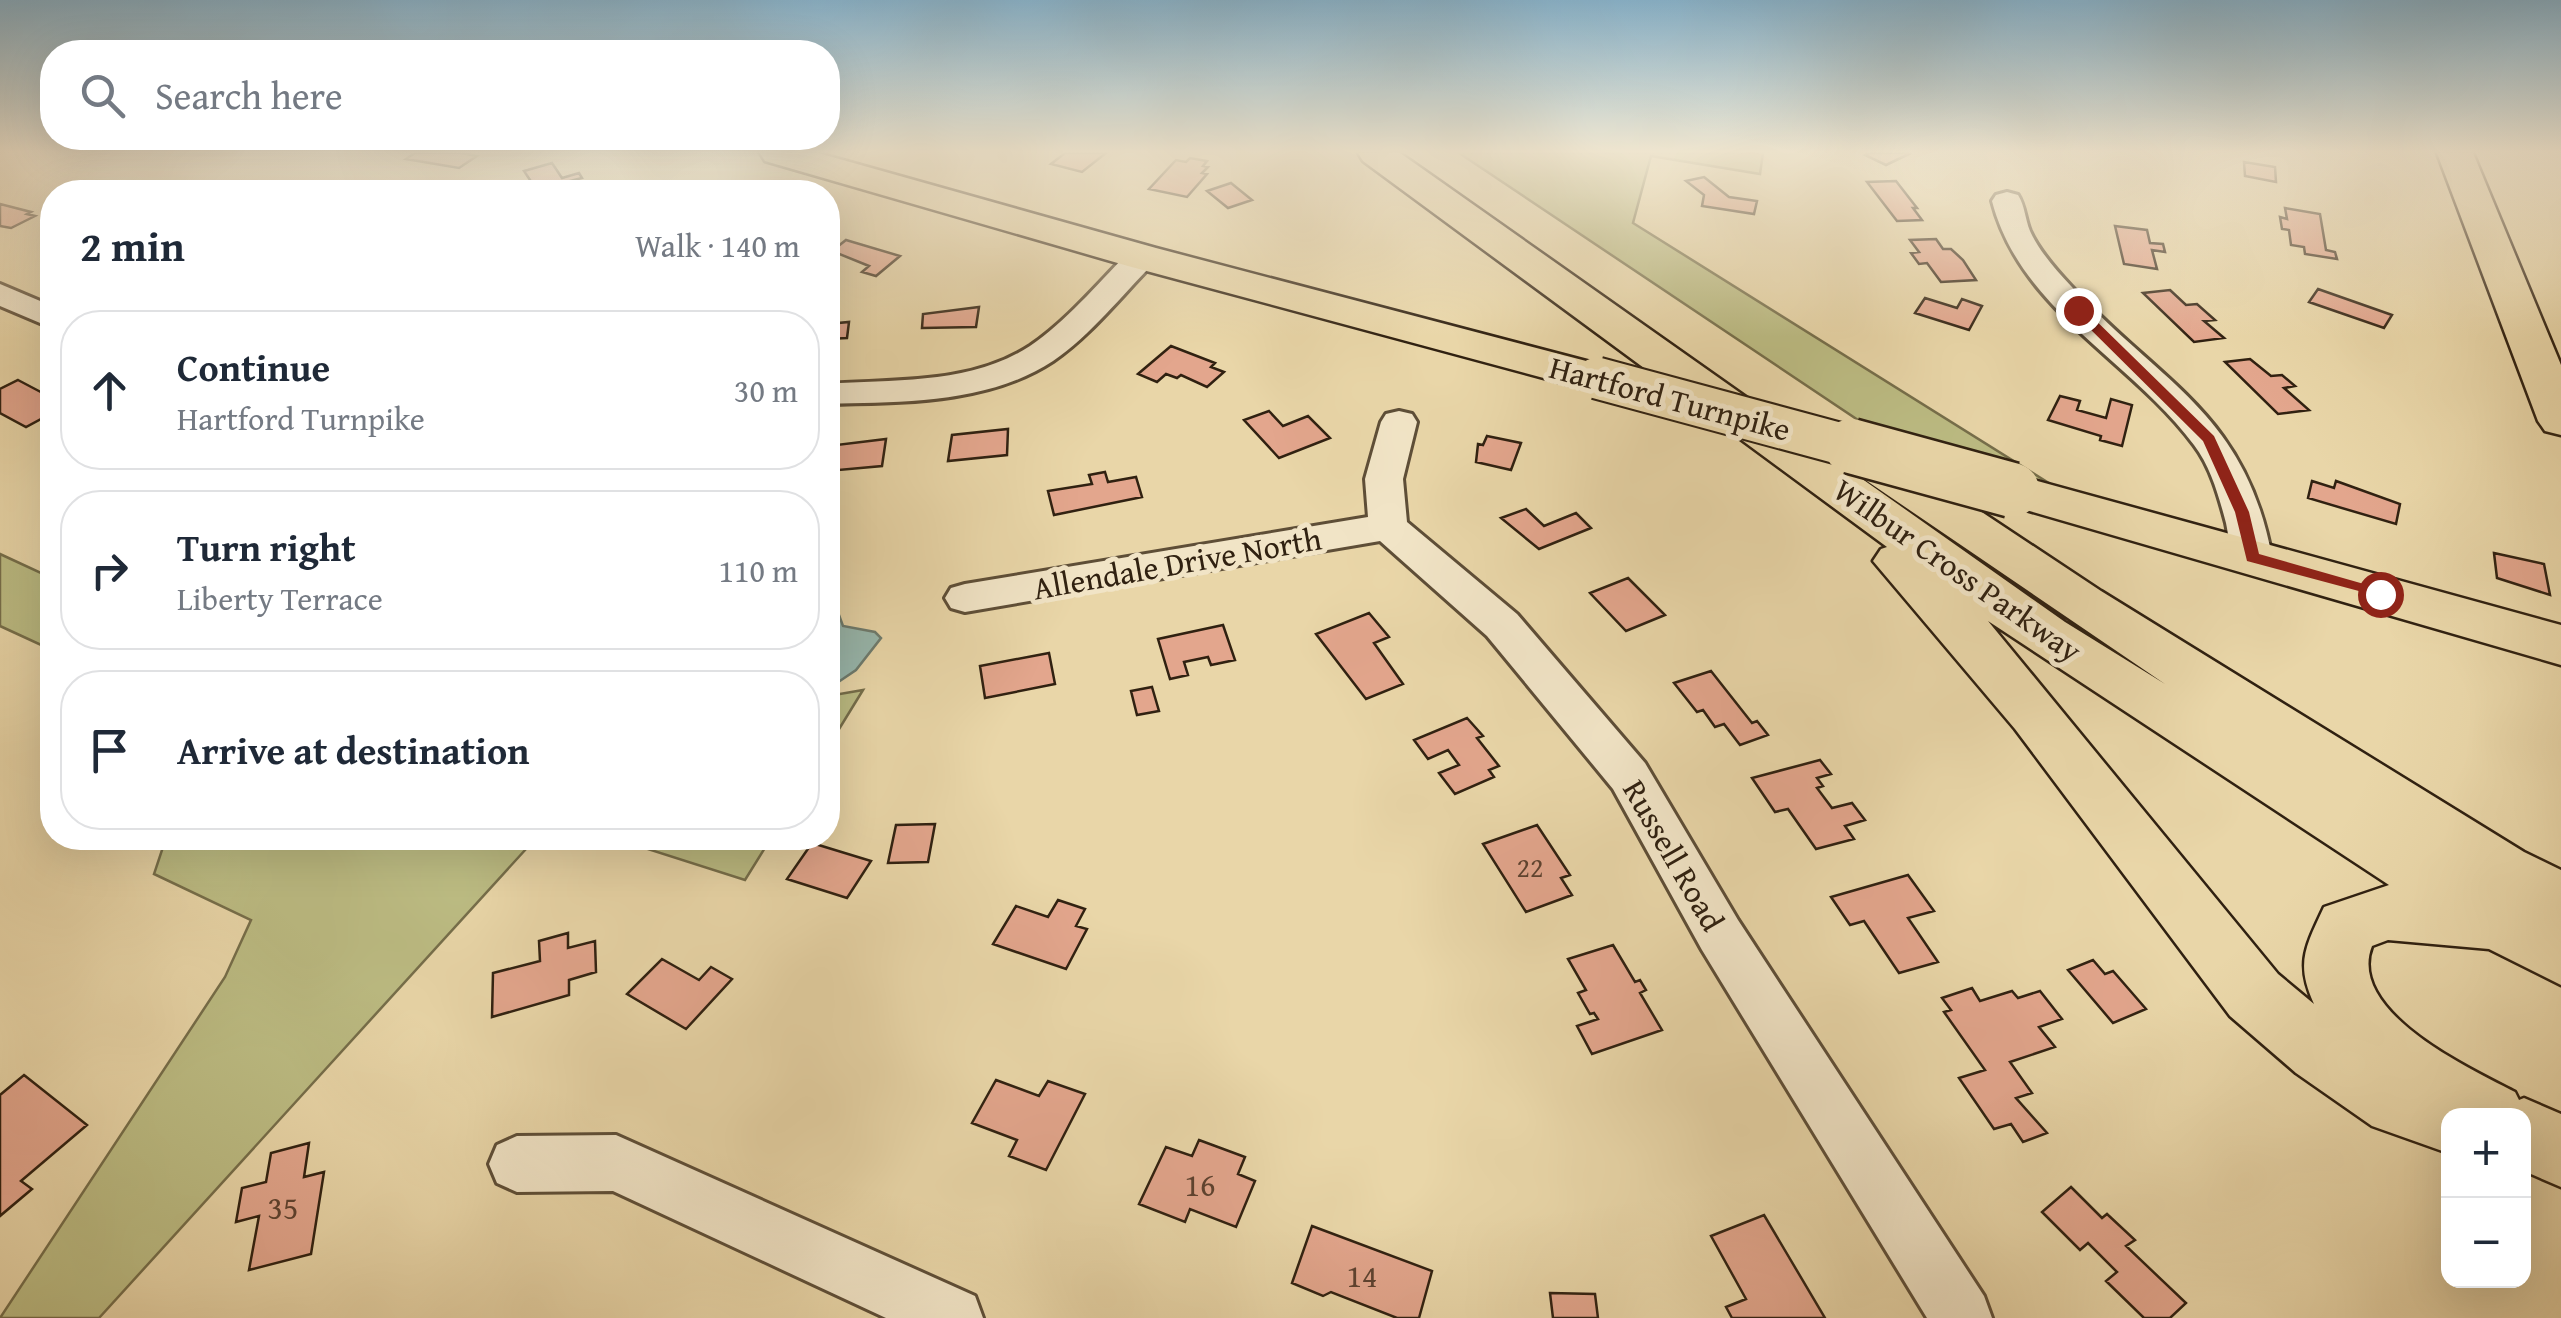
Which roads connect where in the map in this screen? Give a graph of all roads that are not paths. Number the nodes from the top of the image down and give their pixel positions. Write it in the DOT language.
graph roads {
  1 [pos="993,215"];
  2 [pos="1462,215"];
  3 [pos="1513,215"];
  4 [pos="2010,215"];
  5 [pos="2479,215"];
  6 [pos="1142,257"];
  7 [pos="0,294"];
  8 [pos="40,312"];
  9 [pos="840,393"];
  10 [pos="2561,421"];
  11 [pos="1400,422"];
  12 [pos="1784,446"];
  13 [pos="1388,527"];
  14 [pos="2252,558"];
  15 [pos="965,598"];
  16 [pos="2561,645"];
  17 [pos="2543,928"];
  18 [pos="2475,1108"];
  19 [pos="2441,1117"];
  20 [pos="2531,1137"];
  21 [pos="2531,1146"];
  22 [pos="2561,1154"];
  23 [pos="517,1164"];
  24 [pos="953,1318"];
  25 [pos="1962,1318"];
  1 -- 6 [label="main road, Hartford Turnpike"];
  2 -- 12 [label="main road, Wilbur Cross Parkway"];
  3 -- 17 [label="main road, Wilbur Cross Parkway"];
  4 -- 14 [label="street"];
  5 -- 10 [label="main road"];
  6 -- 9 [label="street"];
  6 -- 14 [label="main road, Hartford Turnpike, bridge"];
  7 -- 8 [label="street"];
  11 -- 13 [label="street"];
  12 -- 17 [label="main road, Wilbur Cross Parkway"];
  12 -- 19 [label="main road"];
  13 -- 15 [label="street, Allendale Drive North"];
  13 -- 25 [label="street, Russell Road"];
  14 -- 16 [label="main road, Hartford Turnpike"];
  17 -- 18 [label="main road"];
  20 -- 22 [label="main road"];
  21 -- 22 [label="main road"];
  23 -- 24 [label="street"];
}
